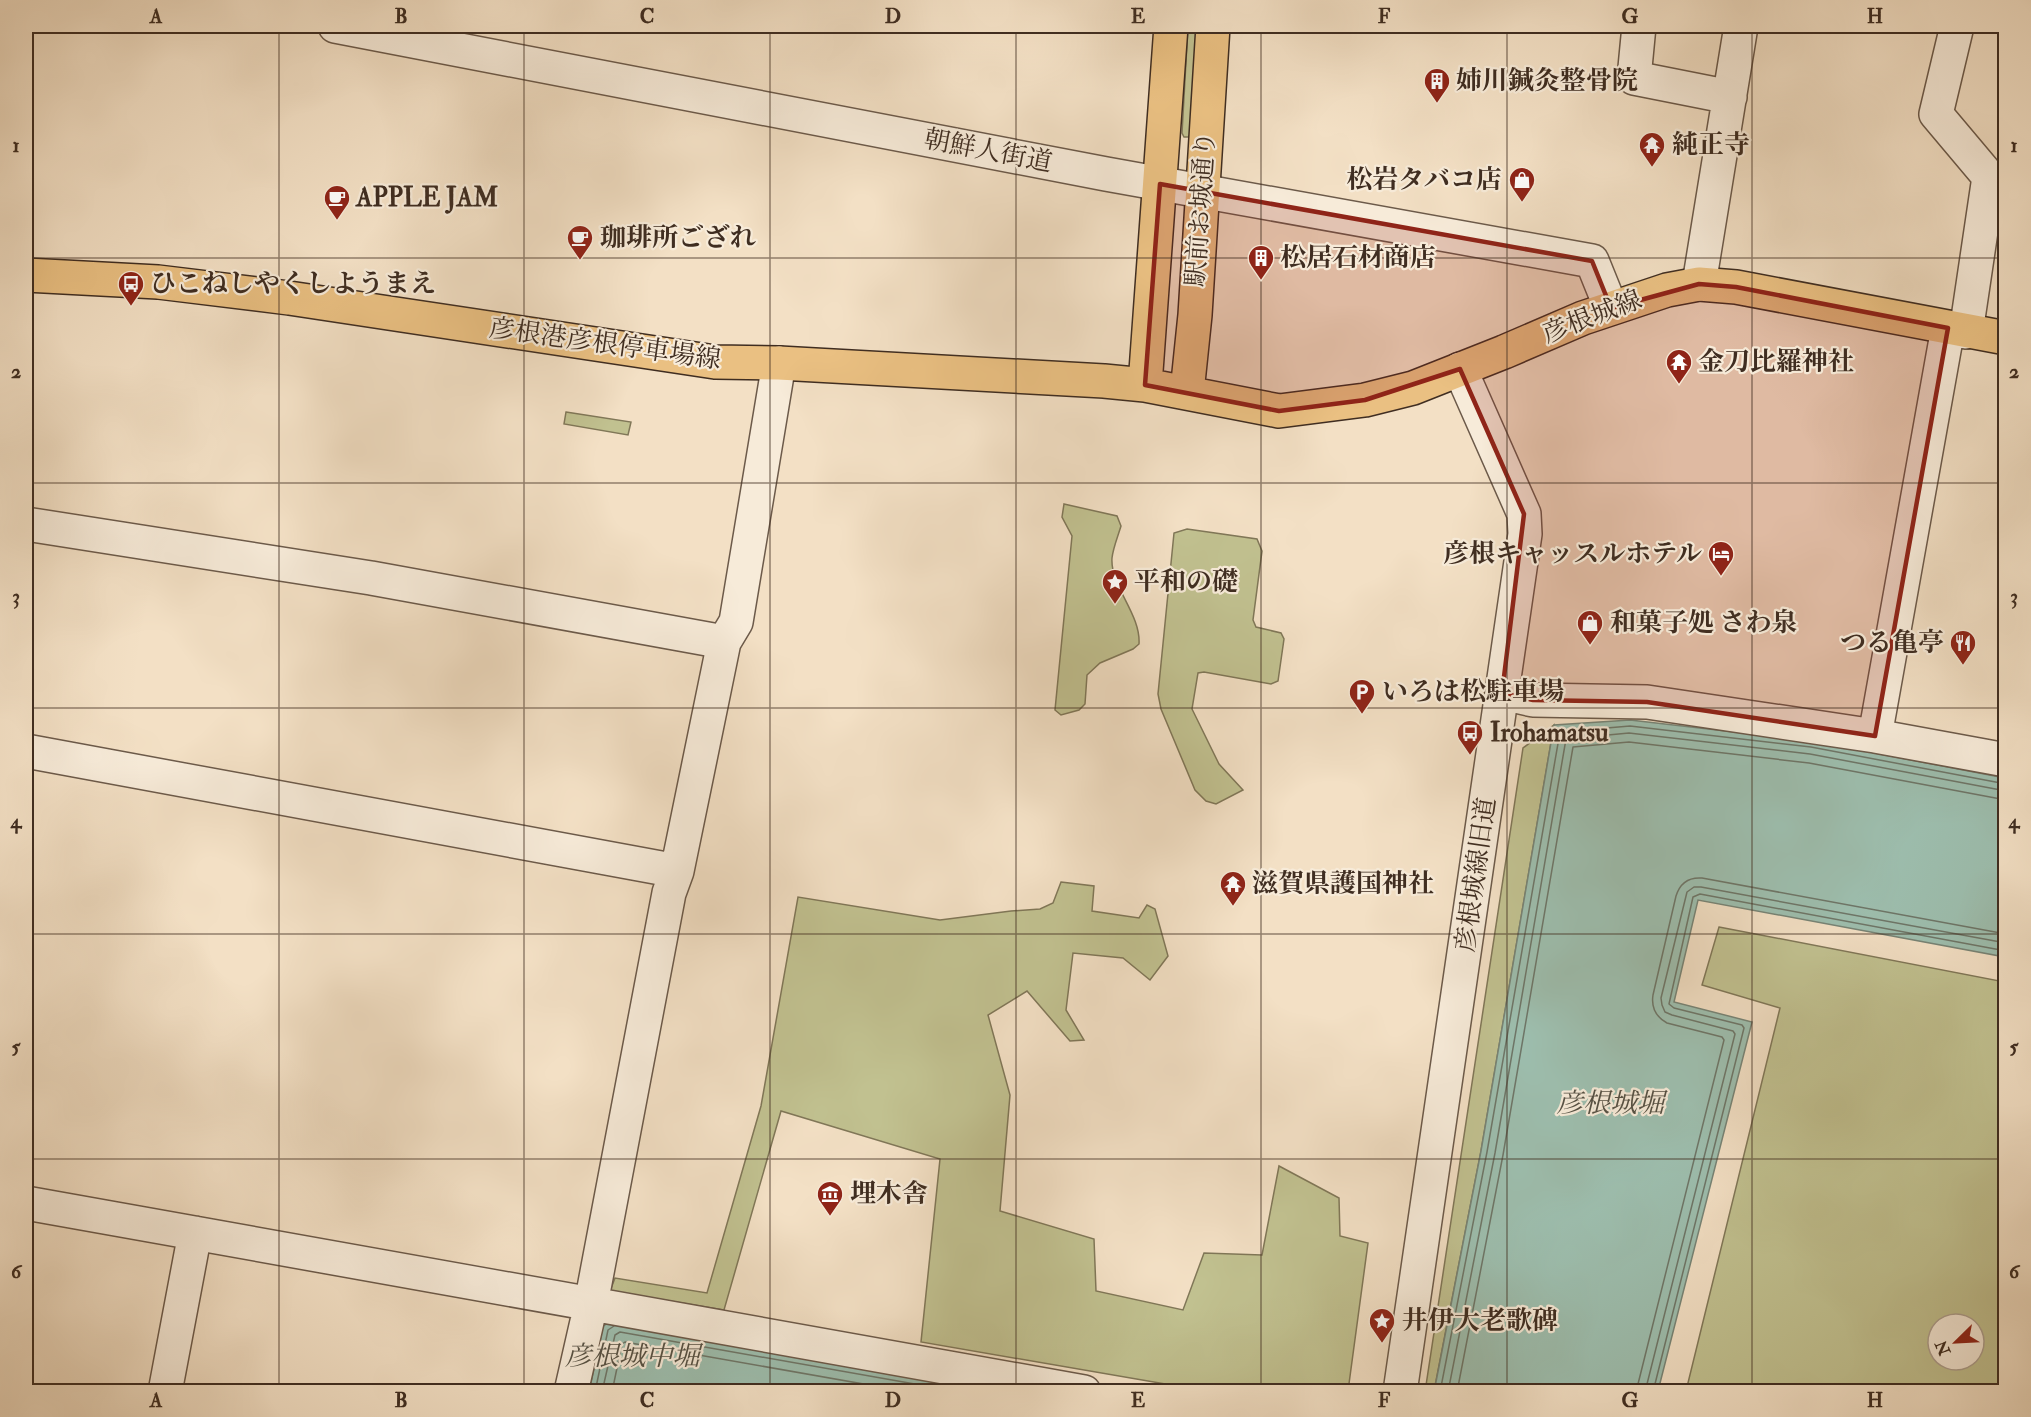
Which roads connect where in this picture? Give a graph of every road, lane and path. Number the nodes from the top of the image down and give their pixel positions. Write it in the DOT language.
graph roads {
  1 [pos="335,26"];
  2 [pos="1171,26"];
  3 [pos="1213,26"];
  4 [pos="1639,26"];
  5 [pos="1741,26"];
  6 [pos="1957,26"];
  7 [pos="1730,98"];
  8 [pos="1160,184"];
  9 [pos="1202,192"];
  10 [pos="26,275"];
  11 [pos="1699,284"];
  12 [pos="1611,308"];
  13 [pos="1957,330"];
  14 [pos="2006,338"];
  15 [pos="779,363"];
  16 [pos="1460,369"];
  17 [pos="1145,385"];
  18 [pos="1187,392"];
  19 [pos="26,524"];
  20 [pos="724,642"];
  21 [pos="1503,693"];
  22 [pos="1875,736"];
  23 [pos="26,751"];
  24 [pos="2006,760"];
  25 [pos="678,871"];
  26 [pos="26,1203"];
  27 [pos="195,1233"];
  28 [pos="591,1304"];
  29 [pos="165,1392"];
  30 [pos="571,1392"];
  31 [pos="1084,1392"];
  32 [pos="1400,1392"];
  1 -- 8 [label="street, 朝鮮人街道"];
  2 -- 8 [label="main road, 駅前お城通り"];
  3 -- 9 [label="main road, 駅前お城通り"];
  4 -- 7 [label="street"];
  5 -- 7 [label="street"];
  6 -- 13 [label="street"];
  7 -- 11 [label="street"];
  8 -- 9 [label="street, 朝鮮人街道"];
  8 -- 17 [label="main road, 駅前お城通り"];
  9 -- 12 [label="street, 朝鮮人街道"];
  9 -- 18 [label="main road, 駅前お城通り"];
  10 -- 15 [label="main road, 彦根港彦根停車場線"];
  11 -- 12 [label="main road, 彦根城線"];
  11 -- 13 [label="main road, 彦根城線"];
  12 -- 16 [label="main road, 彦根城線"];
  13 -- 14 [label="main road, 彦根城線"];
  13 -- 22 [label="street"];
  15 -- 17 [label="main road, 彦根港彦根停車場線"];
  15 -- 20 [label="street"];
  16 -- 18 [label="main road, 彦根城線"];
  16 -- 21 [label="street, 彦根城線旧道"];
  17 -- 18 [label="main road, 彦根港彦根停車場線"];
  19 -- 20 [label="street"];
  20 -- 25 [label="street"];
  21 -- 22 [label="street"];
  21 -- 32 [label="street, 彦根城線旧道"];
  22 -- 24 [label="street"];
  23 -- 25 [label="street"];
  25 -- 28 [label="street"];
  26 -- 27 [label="street"];
  27 -- 28 [label="street"];
  27 -- 29 [label="street"];
  28 -- 30 [label="street"];
  28 -- 31 [label="street"];
}
